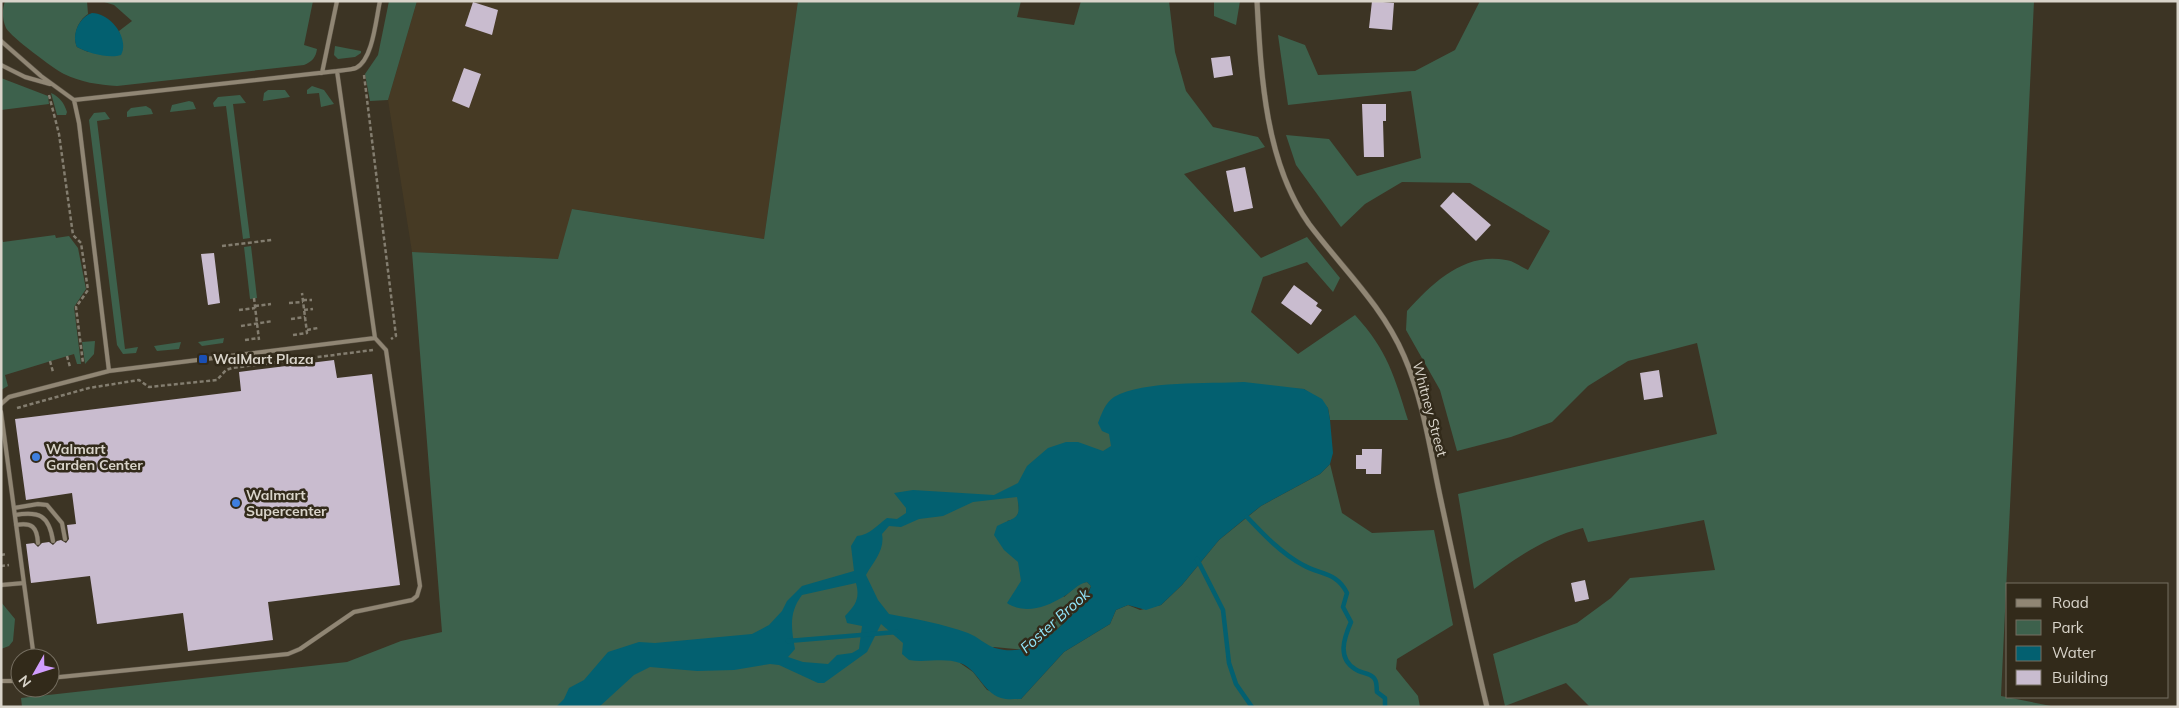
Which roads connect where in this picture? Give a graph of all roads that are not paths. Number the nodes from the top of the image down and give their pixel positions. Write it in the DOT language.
graph roads {
  1 [pos="337,1"];
  2 [pos="380,1"];
  3 [pos="1257,1"];
  4 [pos="1,41"];
  5 [pos="1,65"];
  6 [pos="336,71"];
  7 [pos="322,73"];
  8 [pos="52,84"];
  9 [pos="74,100"];
  10 [pos="375,338"];
  11 [pos="109,371"];
  12 [pos="1,404"];
  13 [pos="1,412"];
  14 [pos="14,508"];
  15 [pos="15,515"];
  16 [pos="16,525"];
  17 [pos="65,540"];
  18 [pos="53,541"];
  19 [pos="38,543"];
  20 [pos="24,584"];
  21 [pos="1,585"];
  22 [pos="33,648"];
  23 [pos="60,677"];
  24 [pos="1487,707"];
  1 -- 7 [label="lane"];
  2 -- 6 [label="lane"];
  3 -- 24 [label="street, Whitney Street"];
  4 -- 8 [label="lane"];
  5 -- 8 [label="lane"];
  6 -- 7 [label="lane"];
  6 -- 10 [label="lane"];
  7 -- 9 [label="lane"];
  8 -- 9 [label="lane"];
  9 -- 11 [label="lane"];
  10 -- 11 [label="lane"];
  10 -- 23 [label="lane"];
  11 -- 12 [label="lane"];
  13 -- 14 [label="lane"];
  14 -- 15 [label="lane"];
  14 -- 17 [label="lane"];
  15 -- 16 [label="lane"];
  15 -- 18 [label="lane"];
  16 -- 19 [label="lane"];
  16 -- 20 [label="lane"];
  20 -- 21 [label="lane"];
  20 -- 22 [label="lane"];
}
